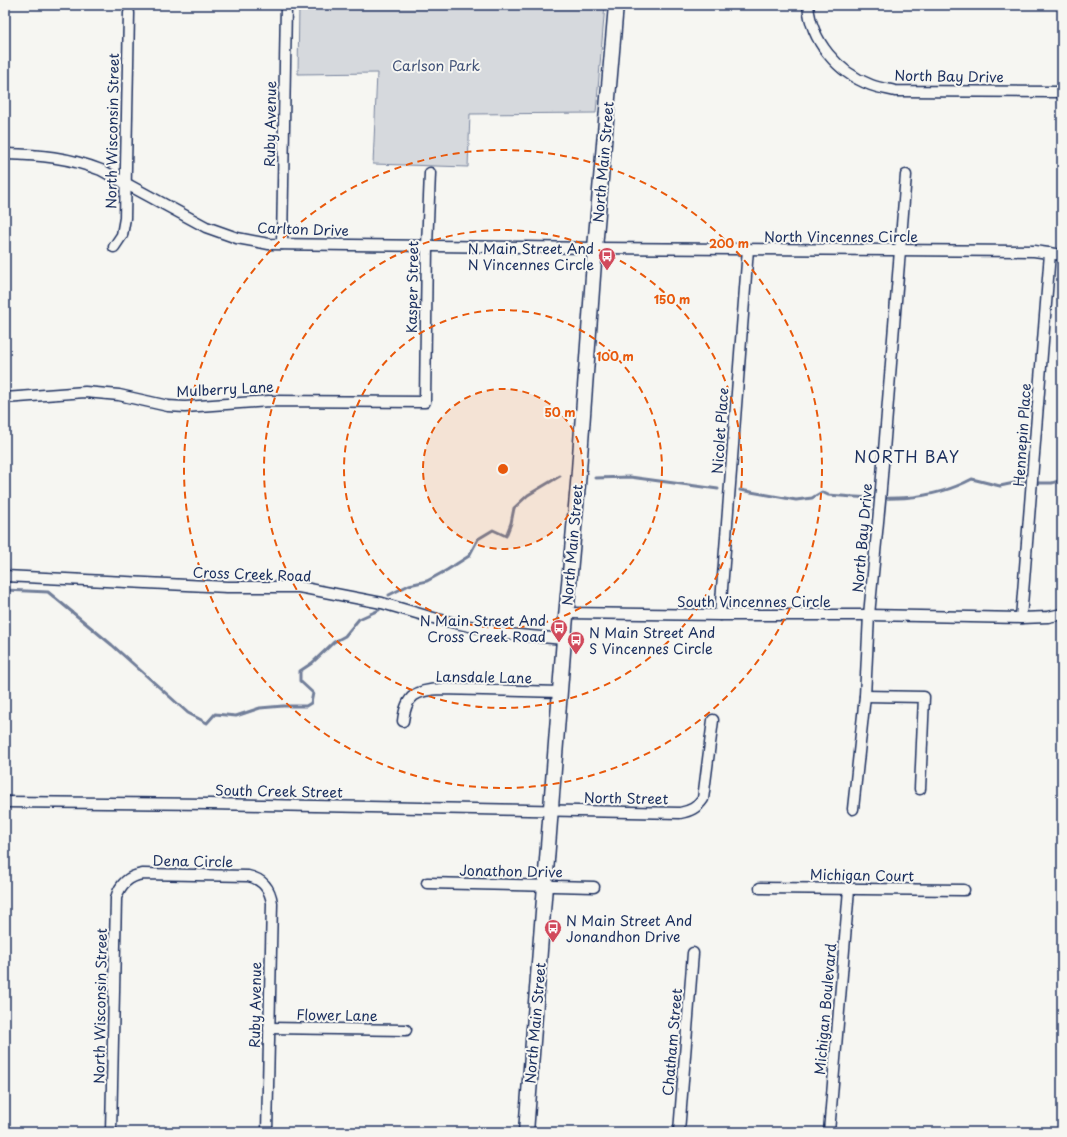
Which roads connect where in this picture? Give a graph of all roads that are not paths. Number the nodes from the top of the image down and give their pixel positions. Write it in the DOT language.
graph roads {
  1 [pos="286,5"];
  2 [pos="616,5"];
  3 [pos="808,5"];
  4 [pos="129,13"];
  5 [pos="1062,92"];
  6 [pos="5,154"];
  7 [pos="430,173"];
  8 [pos="906,175"];
  9 [pos="125,183"];
  10 [pos="282,244"];
  11 [pos="427,246"];
  12 [pos="114,247"];
  13 [pos="595,248"];
  14 [pos="748,249"];
  15 [pos="899,250"];
  16 [pos="1050,253"];
  17 [pos="1062,255"];
  18 [pos="5,398"];
  19 [pos="425,402"];
  20 [pos="5,576"];
  21 [pos="566,613"];
  22 [pos="1062,614"];
  23 [pos="720,615"];
  24 [pos="869,615"];
  25 [pos="1021,618"];
  26 [pos="564,639"];
  27 [pos="560,692"];
  28 [pos="865,696"];
  29 [pos="713,720"];
  30 [pos="403,721"];
  31 [pos="920,789"];
  32 [pos="5,802"];
  33 [pos="853,808"];
  34 [pos="552,810"];
  35 [pos="262,882"];
  36 [pos="427,882"];
  37 [pos="124,883"];
  38 [pos="546,885"];
  39 [pos="594,887"];
  40 [pos="760,888"];
  41 [pos="849,889"];
  42 [pos="964,890"];
  43 [pos="693,954"];
  44 [pos="269,1028"];
  45 [pos="406,1030"];
  46 [pos="111,1132"];
  47 [pos="267,1132"];
  48 [pos="526,1132"];
  49 [pos="678,1132"];
  50 [pos="829,1132"];
  1 -- 10 [label="street, Ruby Avenue"];
  2 -- 13 [label="main road, North Main Street"];
  3 -- 5 [label="street, North Bay Drive"];
  4 -- 9 [label="street, North Wisconsin Street"];
  6 -- 9 [label="street, Carlton Drive"];
  7 -- 11 [label="street, Kasper Street"];
  8 -- 15 [label="street, North Bay Drive"];
  9 -- 10 [label="street, Carlton Drive"];
  9 -- 12 [label="street, North Wisconsin Street"];
  10 -- 11 [label="street, Carlton Drive"];
  11 -- 13 [label="street, Carlton Drive"];
  11 -- 19 [label="street, Kasper Street"];
  13 -- 14 [label="street, North Vincennes Circle"];
  13 -- 21 [label="main road, North Main Street"];
  14 -- 15 [label="street, North Vincennes Circle"];
  14 -- 23 [label="street, Nicolet Place"];
  15 -- 16 [label="street, North Vincennes Circle"];
  15 -- 24 [label="street, North Bay Drive"];
  16 -- 17 [label="street, North Vincennes Circle"];
  16 -- 25 [label="street, Hennepin Place"];
  18 -- 19 [label="street, Mulberry Lane"];
  20 -- 26 [label="street, Cross Creek Road"];
  21 -- 23 [label="street, South Vincennes Circle"];
  21 -- 26 [label="main road, North Main Street"];
  22 -- 25 [label="street, South Vincennes Circle"];
  23 -- 24 [label="street, South Vincennes Circle"];
  24 -- 25 [label="street, South Vincennes Circle"];
  24 -- 28 [label="street, North Bay Drive"];
  26 -- 27 [label="main road, North Main Street"];
  27 -- 30 [label="street, Lansdale Lane"];
  27 -- 34 [label="main road, North Main Street"];
  28 -- 31 [label="street"];
  28 -- 33 [label="street, North Bay Drive"];
  29 -- 34 [label="street, North Street"];
  32 -- 34 [label="street, South Creek Street"];
  34 -- 38 [label="main road, North Main Street"];
  35 -- 37 [label="street, Dena Circle"];
  35 -- 44 [label="street, Ruby Avenue"];
  36 -- 38 [label="street, Jonathon Drive"];
  37 -- 46 [label="street, North Wisconsin Street"];
  38 -- 39 [label="street, Jonathon Drive"];
  38 -- 48 [label="main road, North Main Street"];
  40 -- 41 [label="street, Michigan Court"];
  41 -- 42 [label="street, Michigan Court"];
  41 -- 50 [label="street, Michigan Boulevard"];
  43 -- 49 [label="street, Chatham Street"];
  44 -- 45 [label="street, Flower Lane"];
  44 -- 47 [label="street, Ruby Avenue"];
}
